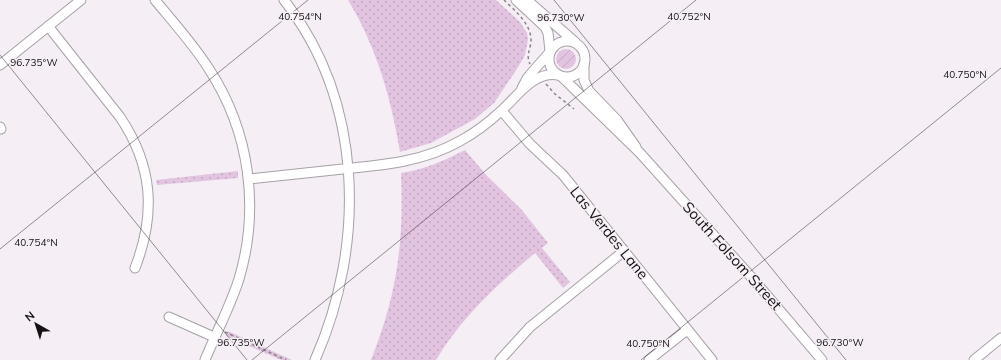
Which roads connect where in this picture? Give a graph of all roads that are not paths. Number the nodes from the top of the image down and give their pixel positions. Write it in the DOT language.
graph roads {
  1 [pos="81,0"];
  2 [pos="155,0"];
  3 [pos="284,0"];
  4 [pos="516,0"];
  5 [pos="527,0"];
  6 [pos="48,26"];
  7 [pos="575,42"];
  8 [pos="550,52"];
  9 [pos="2,59"];
  10 [pos="584,64"];
  11 [pos="560,76"];
  12 [pos="520,91"];
  13 [pos="502,110"];
  14 [pos="640,153"];
  15 [pos="349,168"];
  16 [pos="249,179"];
  17 [pos="624,251"];
  18 [pos="135,268"];
  19 [pos="169,317"];
  20 [pos="687,330"];
  21 [pos="216,333"];
  22 [pos="1001,338"];
  23 [pos="205,360"];
  24 [pos="315,360"];
  25 [pos="500,360"];
  26 [pos="649,360"];
  27 [pos="712,360"];
  28 [pos="822,360"];
  29 [pos="974,360"];
  1 -- 6 [label="street"];
  2 -- 16 [label="street"];
  3 -- 15 [label="street"];
  4 -- 8 [label="street"];
  5 -- 7 [label="street"];
  6 -- 9 [label="street"];
  6 -- 18 [label="street"];
  7 -- 8 [label="street"];
  7 -- 10 [label="street"];
  8 -- 11 [label="street"];
  8 -- 12 [label="street"];
  10 -- 11 [label="street"];
  10 -- 14 [label="street, South Folsom Street"];
  11 -- 12 [label="street"];
  11 -- 14 [label="street, South Folsom Street"];
  12 -- 13 [label="street"];
  13 -- 15 [label="street"];
  13 -- 17 [label="street, Las Verdes Lane"];
  14 -- 28 [label="street, South Folsom Street"];
  15 -- 16 [label="street"];
  15 -- 24 [label="street"];
  16 -- 21 [label="street"];
  17 -- 20 [label="street, Las Verdes Lane"];
  17 -- 25 [label="street"];
  19 -- 21 [label="street"];
  20 -- 26 [label="street"];
  20 -- 27 [label="street, Las Verdes Lane"];
  21 -- 23 [label="street"];
  22 -- 29 [label="street"];
}
